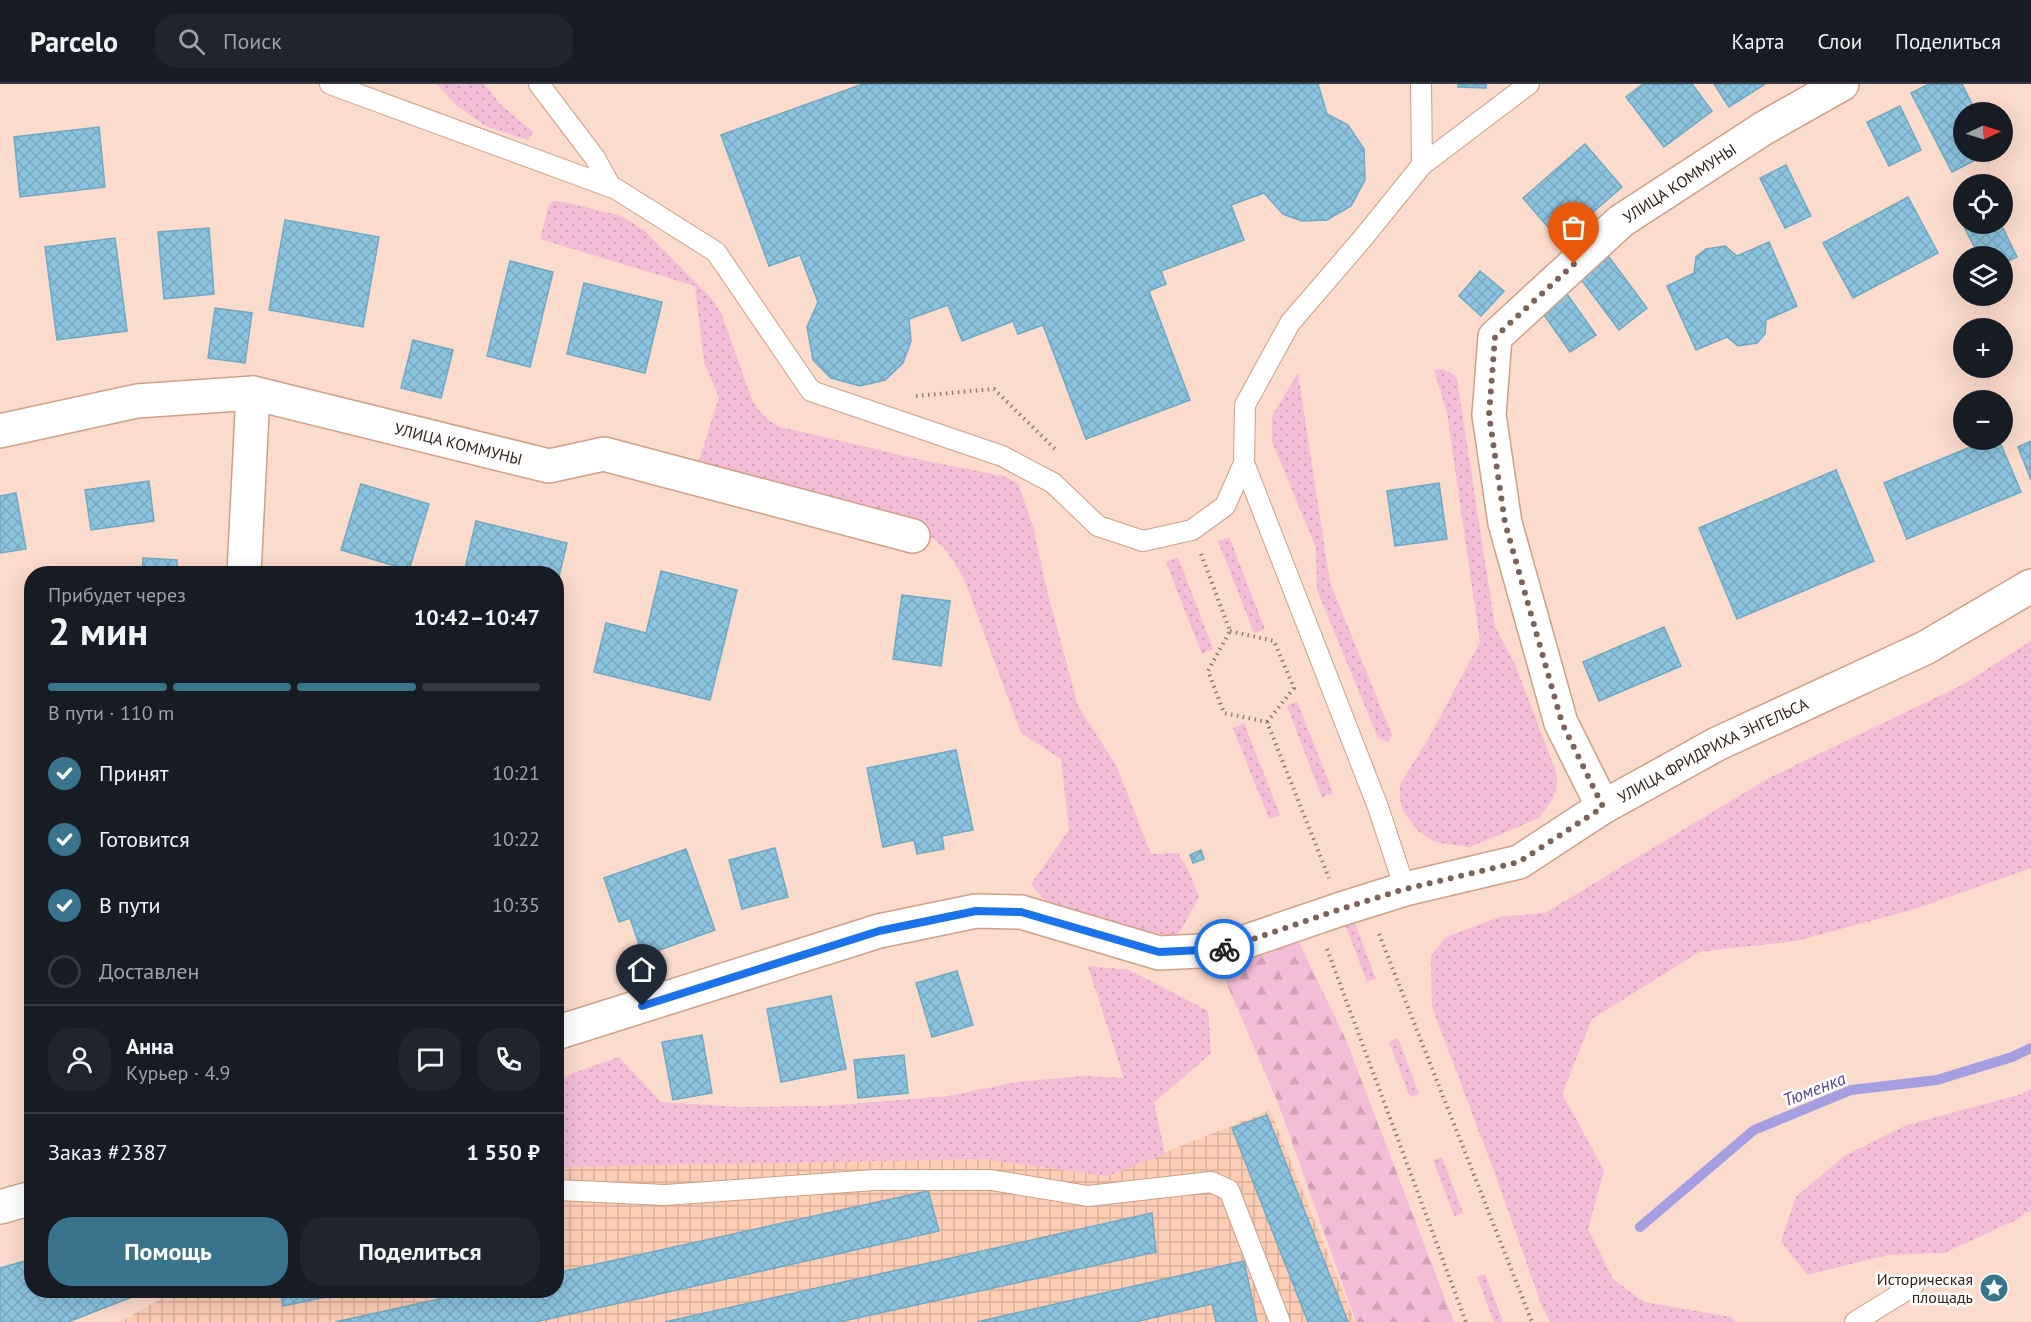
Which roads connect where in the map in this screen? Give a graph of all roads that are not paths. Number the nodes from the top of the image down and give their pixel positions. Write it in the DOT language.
graph roads {
  1 [pos="330,84"];
  2 [pos="539,84"];
  3 [pos="1421,84"];
  4 [pos="1528,84"];
  5 [pos="1842,84"];
  6 [pos="1422,165"];
  7 [pos="611,187"];
  8 [pos="253,393"];
  9 [pos="0,430"];
  10 [pos="1244,463"];
  11 [pos="913,536"];
  12 [pos="244,566"];
  13 [pos="2031,586"];
  14 [pos="1603,807"];
  15 [pos="1405,889"];
  16 [pos="564,1030"];
  17 [pos="564,1190"];
  18 [pos="24,1200"];
  19 [pos="0,1207"];
  20 [pos="1914,1286"];
  21 [pos="1280,1322"];
  22 [pos="1855,1322"];
  1 -- 7 [label="lane"];
  2 -- 7 [label="lane"];
  3 -- 6 [label="lane"];
  4 -- 6 [label="lane"];
  5 -- 14 [label="street, УЛИЦА КОММУНЫ"];
  6 -- 10 [label="lane"];
  7 -- 10 [label="lane"];
  8 -- 9 [label="street, УЛИЦА КОММУНЫ"];
  8 -- 11 [label="street, УЛИЦА КОММУНЫ"];
  8 -- 12 [label="street"];
  10 -- 15 [label="lane"];
  13 -- 14 [label="street, УЛИЦА ФРИДРИХА ЭНГЕЛЬСА"];
  14 -- 15 [label="street, УЛИЦА ФРИДРИХА ЭНГЕЛЬСА"];
  15 -- 16 [label="street, УЛИЦА ФРИДРИХА ЭНГЕЛЬСА"];
  17 -- 21 [label="lane"];
  18 -- 19 [label="street"];
  20 -- 22 [label="lane"];
}
